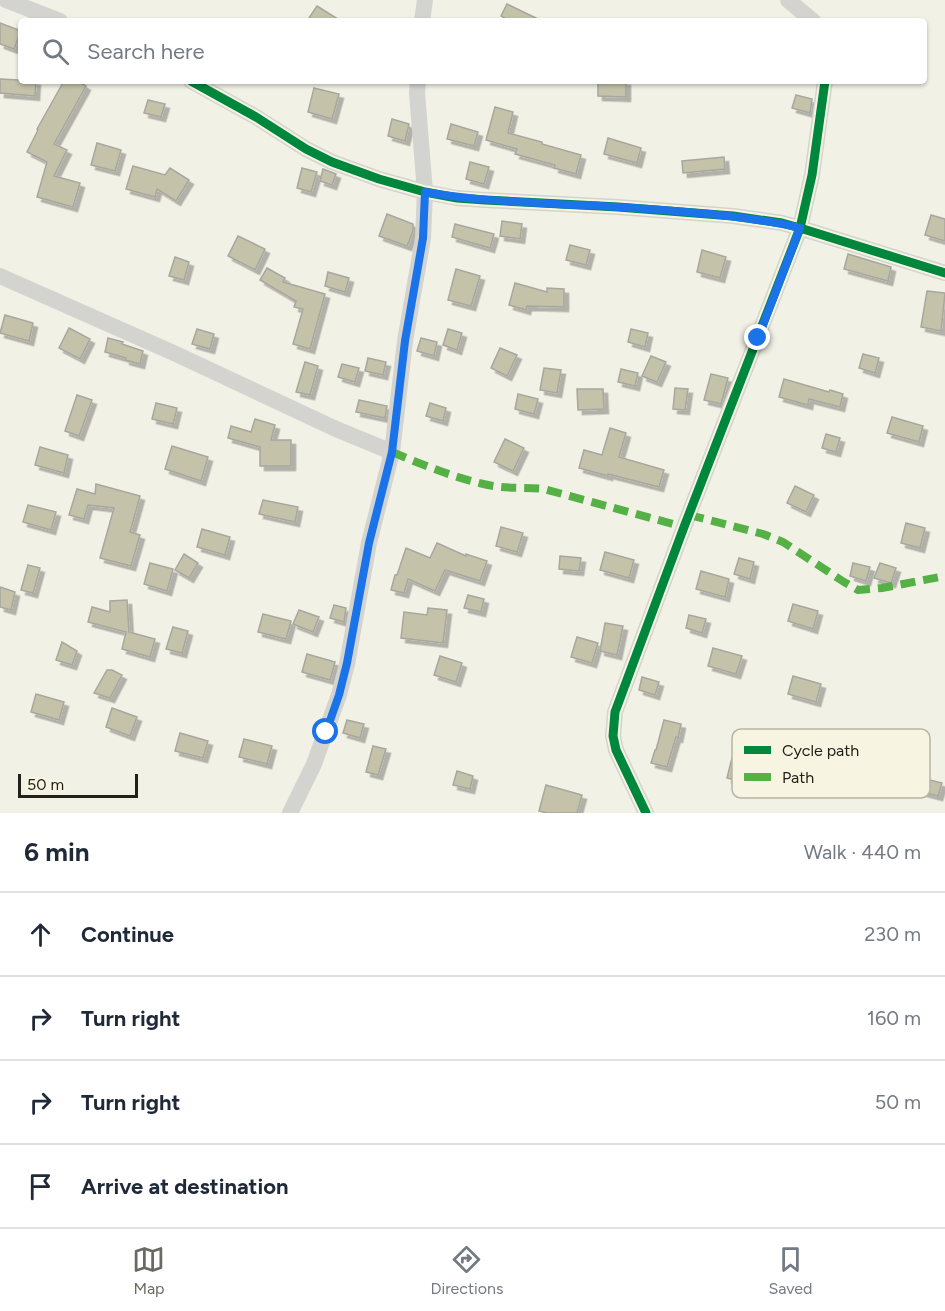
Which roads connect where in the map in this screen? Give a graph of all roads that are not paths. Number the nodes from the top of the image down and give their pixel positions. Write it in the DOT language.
graph roads {
  1 [pos="6,0"];
  2 [pos="425,0"];
  3 [pos="788,0"];
  4 [pos="52,18"];
  5 [pos="422,18"];
  6 [pos="809,18"];
  7 [pos="196,84"];
  8 [pos="418,84"];
  9 [pos="825,84"];
  10 [pos="425,192"];
  11 [pos="800,228"];
  12 [pos="945,273"];
  13 [pos="0,276"];
  14 [pos="392,452"];
  15 [pos="290,813"];
  16 [pos="646,813"];
  1 -- 4 [label="street"];
  2 -- 5 [label="street"];
  3 -- 6 [label="street"];
  7 -- 10 [label="street"];
  8 -- 10 [label="street"];
  9 -- 11 [label="street"];
  10 -- 11 [label="street"];
  10 -- 14 [label="street"];
  11 -- 12 [label="street"];
  11 -- 16 [label="street"];
  13 -- 14 [label="street"];
  14 -- 15 [label="street"];
}
